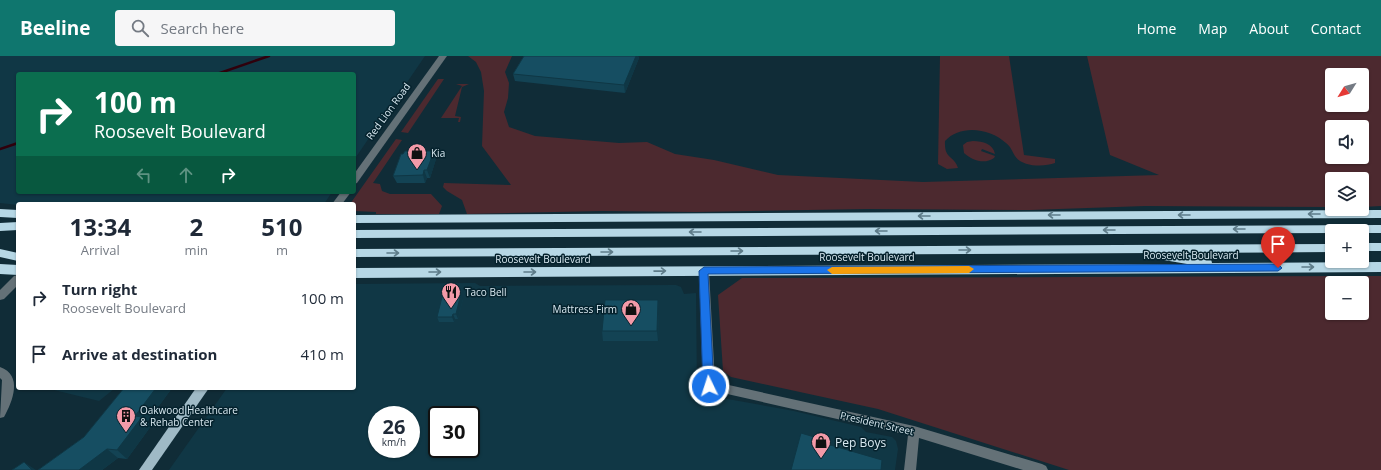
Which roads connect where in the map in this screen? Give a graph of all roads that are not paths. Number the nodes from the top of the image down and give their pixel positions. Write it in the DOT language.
graph roads {
  1 [pos="443,56"];
  2 [pos="356,178"];
  3 [pos="0,213"];
  4 [pos="16,214"];
  5 [pos="1381,214"];
  6 [pos="1014,216"];
  7 [pos="568,218"];
  8 [pos="356,219"];
  9 [pos="16,226"];
  10 [pos="0,228"];
  11 [pos="16,230"];
  12 [pos="933,231"];
  13 [pos="1379,231"];
  14 [pos="661,233"];
  15 [pos="356,234"];
  16 [pos="1381,247"];
  17 [pos="0,248"];
  18 [pos="1325,248"];
  19 [pos="1369,248"];
  20 [pos="1117,249"];
  21 [pos="16,250"];
  22 [pos="0,253"];
  23 [pos="356,253"];
  24 [pos="16,257"];
  25 [pos="1381,267"];
  26 [pos="1248,268"];
  27 [pos="0,269"];
  28 [pos="16,270"];
  29 [pos="704,271"];
  30 [pos="356,273"];
  31 [pos="16,281"];
  32 [pos="0,296"];
  33 [pos="0,372"];
  34 [pos="202,390"];
  35 [pos="0,413"];
  36 [pos="914,432"];
  37 [pos="145,470"];
  38 [pos="910,470"];
  39 [pos="1042,470"];
  1 -- 2 [label="street, Red Lion Road"];
  3 -- 4 [label="highway"];
  5 -- 6 [label="highway, one-way"];
  6 -- 7 [label="highway, one-way"];
  6 -- 12 [label="highway"];
  7 -- 8 [label="highway"];
  7 -- 14 [label="highway"];
  9 -- 10 [label="highway"];
  10 -- 11 [label="highway"];
  13 -- 12 [label="highway, one-way"];
  12 -- 14 [label="highway, one-way"];
  14 -- 15 [label="highway"];
  16 -- 19 [label="highway"];
  17 -- 21 [label="highway"];
  18 -- 20 [label="highway, Roosevelt Boulevard"];
  23 -- 20 [label="highway, Roosevelt Boulevard, one-way"];
  20 -- 26 [label="highway"];
  22 -- 24 [label="highway"];
  26 -- 25 [label="highway, Roosevelt Boulevard, one-way"];
  26 -- 29 [label="highway, Roosevelt Boulevard"];
  27 -- 28 [label="highway"];
  30 -- 29 [label="highway, Roosevelt Boulevard, one-way"];
  29 -- 36 [label="street, President Street"];
  31 -- 32 [label="street"];
  33 -- 35 [label="street"];
  34 -- 37 [label="main road"];
  36 -- 38 [label="street"];
  36 -- 39 [label="street, President Street"];
}
